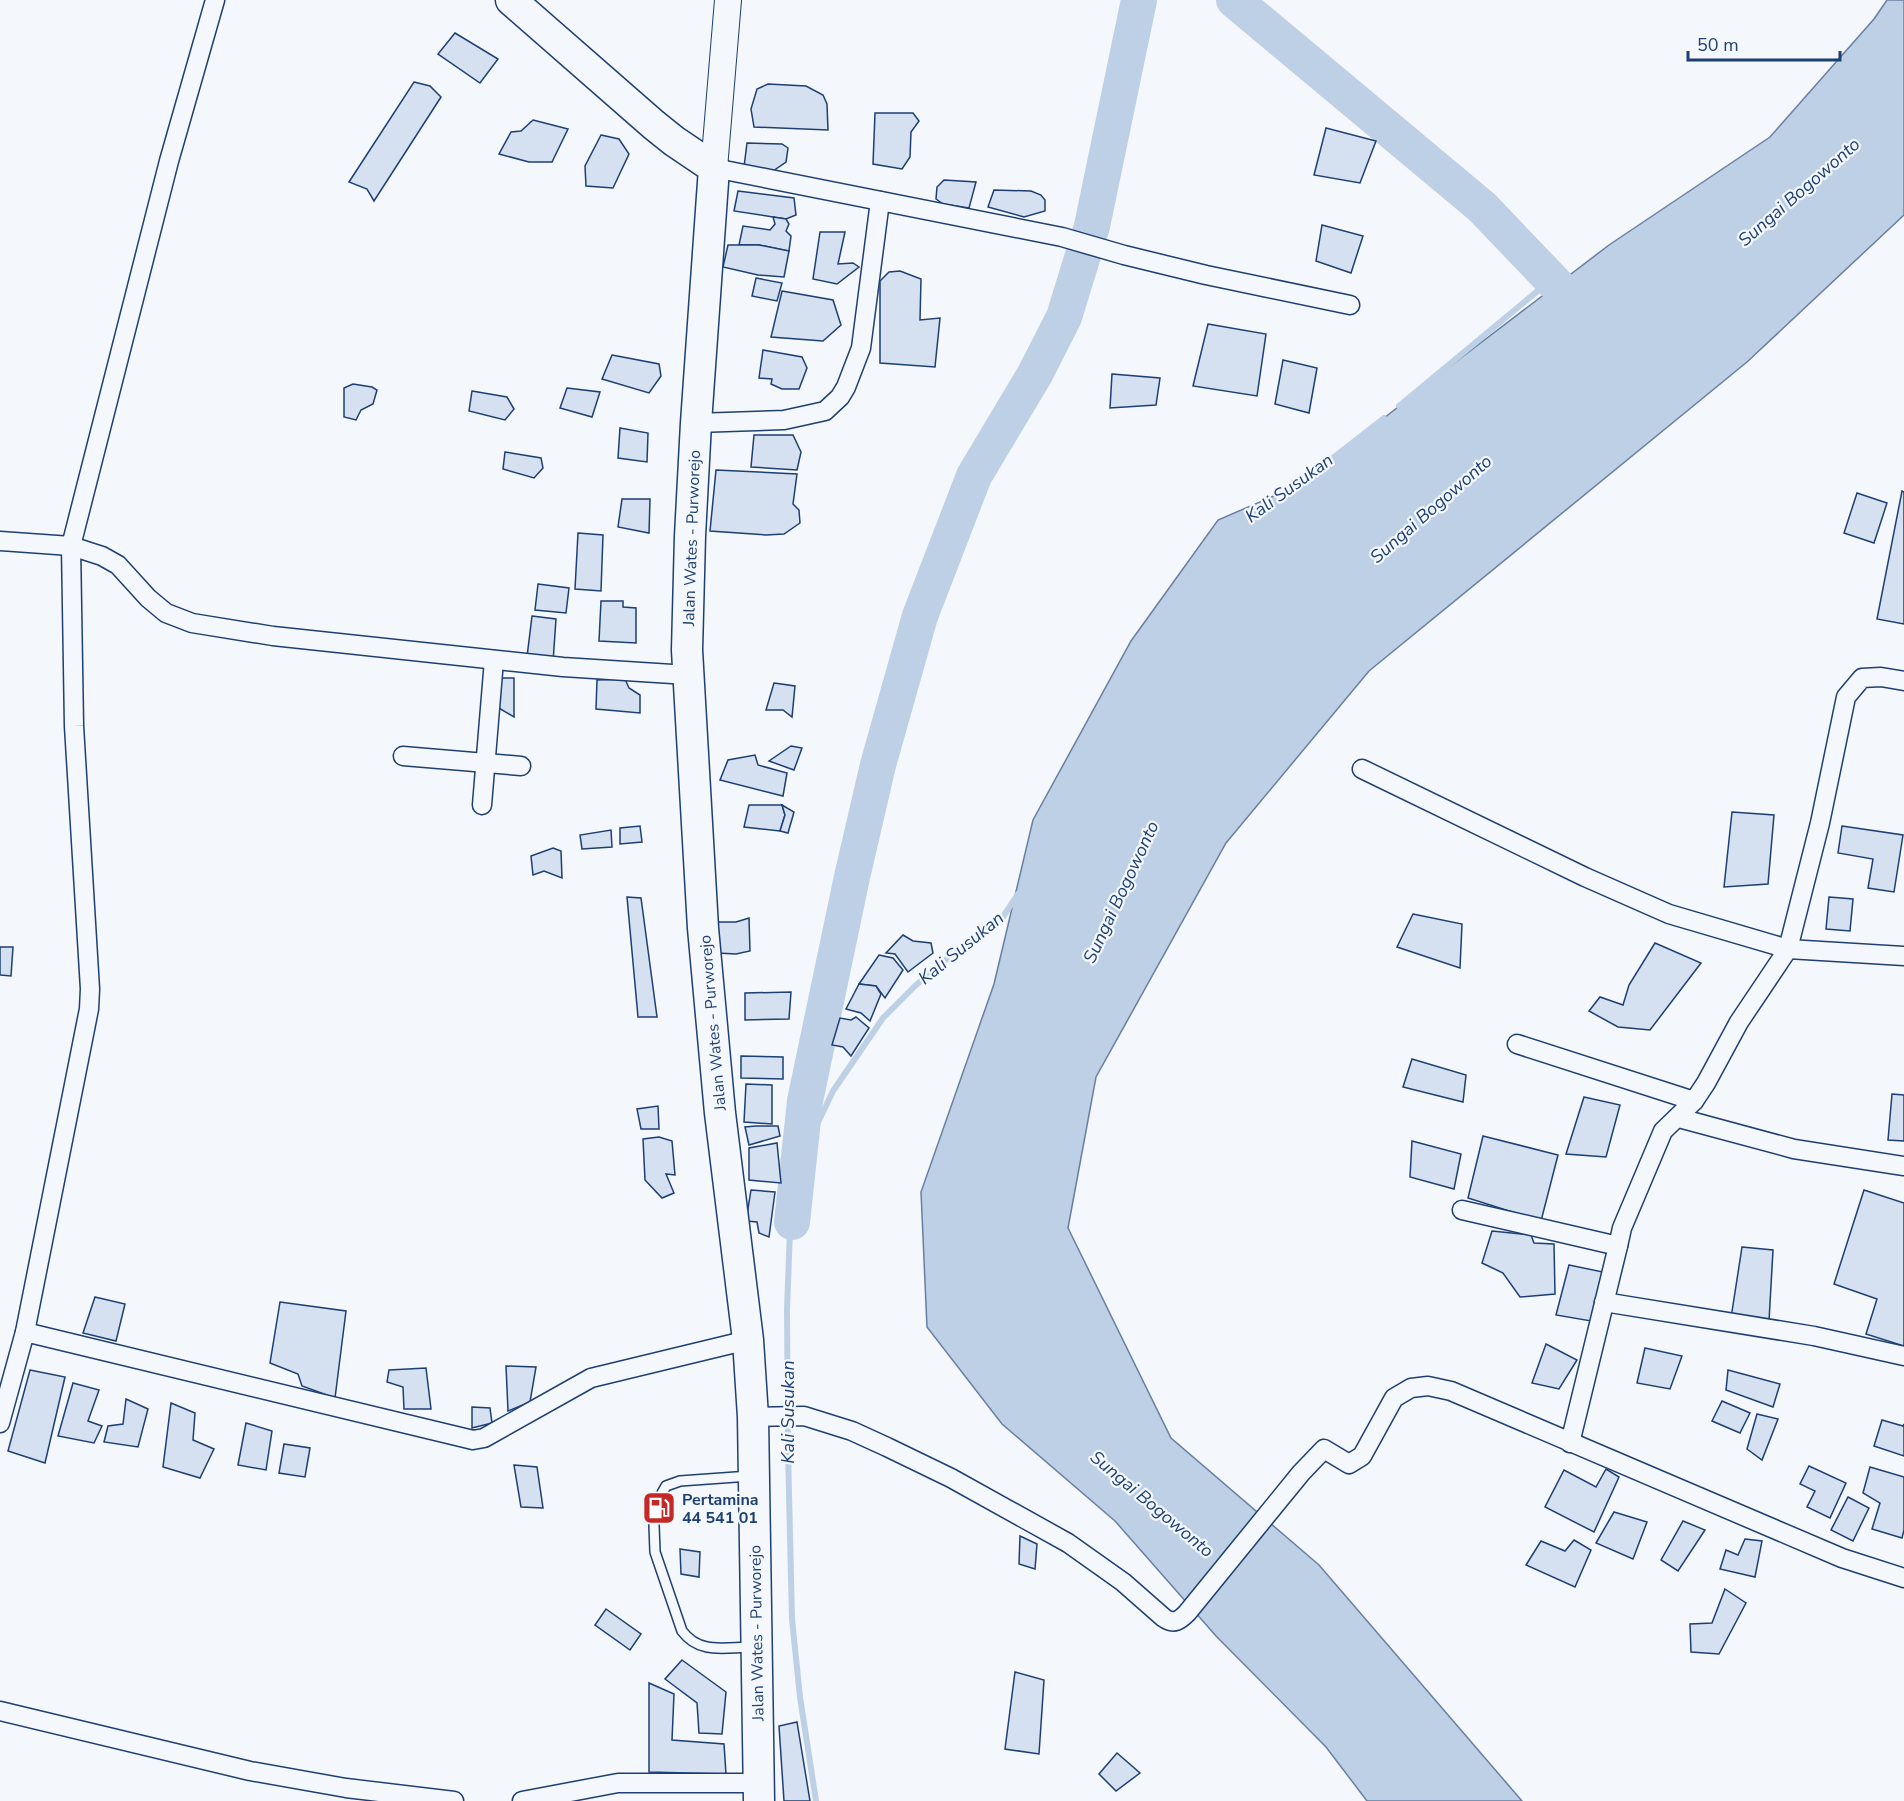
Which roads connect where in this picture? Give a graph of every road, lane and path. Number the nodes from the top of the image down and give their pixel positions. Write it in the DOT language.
graph roads {
  1 [pos="215,0"];
  2 [pos="511,0"];
  3 [pos="728,0"];
  4 [pos="714,168"];
  5 [pos="880,201"];
  6 [pos="1350,304"];
  7 [pos="696,423"];
  8 [pos="0,541"];
  9 [pos="71,546"];
  10 [pos="494,660"];
  11 [pos="688,675"];
  12 [pos="1904,681"];
  13 [pos="403,756"];
  14 [pos="486,763"];
  15 [pos="521,766"];
  16 [pos="1362,769"];
  17 [pos="482,805"];
  18 [pos="1788,949"];
  19 [pos="1904,956"];
  20 [pos="1517,1044"];
  21 [pos="1694,1101"];
  22 [pos="1679,1118"];
  23 [pos="1904,1166"];
  24 [pos="1462,1210"];
  25 [pos="1618,1246"];
  26 [pos="1604,1302"];
  27 [pos="25,1332"];
  28 [pos="748,1340"];
  29 [pos="1904,1356"];
  30 [pos="762,1416"];
  31 [pos="0,1423"];
  32 [pos="1569,1443"];
  33 [pos="754,1476"];
  34 [pos="662,1493"];
  35 [pos="654,1525"];
  36 [pos="1904,1578"];
  37 [pos="758,1647"];
  38 [pos="0,1711"];
  39 [pos="758,1792"];
  40 [pos="454,1801"];
  41 [pos="522,1801"];
  1 -- 9 [label="street"];
  2 -- 4 [label="highway"];
  3 -- 4 [label="main road"];
  4 -- 5 [label="street"];
  4 -- 7 [label="highway, Jalan Wates - Purworejo"];
  5 -- 6 [label="street"];
  5 -- 7 [label="street"];
  7 -- 11 [label="highway, Jalan Wates - Purworejo"];
  8 -- 9 [label="street"];
  9 -- 10 [label="street"];
  9 -- 27 [label="street"];
  10 -- 11 [label="street"];
  10 -- 14 [label="street"];
  11 -- 28 [label="highway, Jalan Wates - Purworejo"];
  12 -- 18 [label="street"];
  13 -- 14 [label="street"];
  14 -- 15 [label="street"];
  14 -- 17 [label="street"];
  16 -- 18 [label="street"];
  18 -- 19 [label="street"];
  18 -- 21 [label="street"];
  20 -- 21 [label="street"];
  21 -- 22 [label="street"];
  22 -- 23 [label="street"];
  22 -- 25 [label="street"];
  24 -- 25 [label="street"];
  25 -- 26 [label="street"];
  26 -- 29 [label="street"];
  26 -- 32 [label="street"];
  27 -- 28 [label="street"];
  27 -- 31 [label="street"];
  28 -- 30 [label="highway, Jalan Wates - Purworejo"];
  30 -- 32 [label="street"];
  30 -- 33 [label="highway, Jalan Wates - Purworejo"];
  32 -- 36 [label="street"];
  33 -- 34 [label="lane"];
  33 -- 37 [label="highway, Jalan Wates - Purworejo"];
  35 -- 37 [label="lane"];
  37 -- 39 [label="highway, Jalan Wates - Purworejo"];
  38 -- 40 [label="street"];
  39 -- 41 [label="street"];
}
